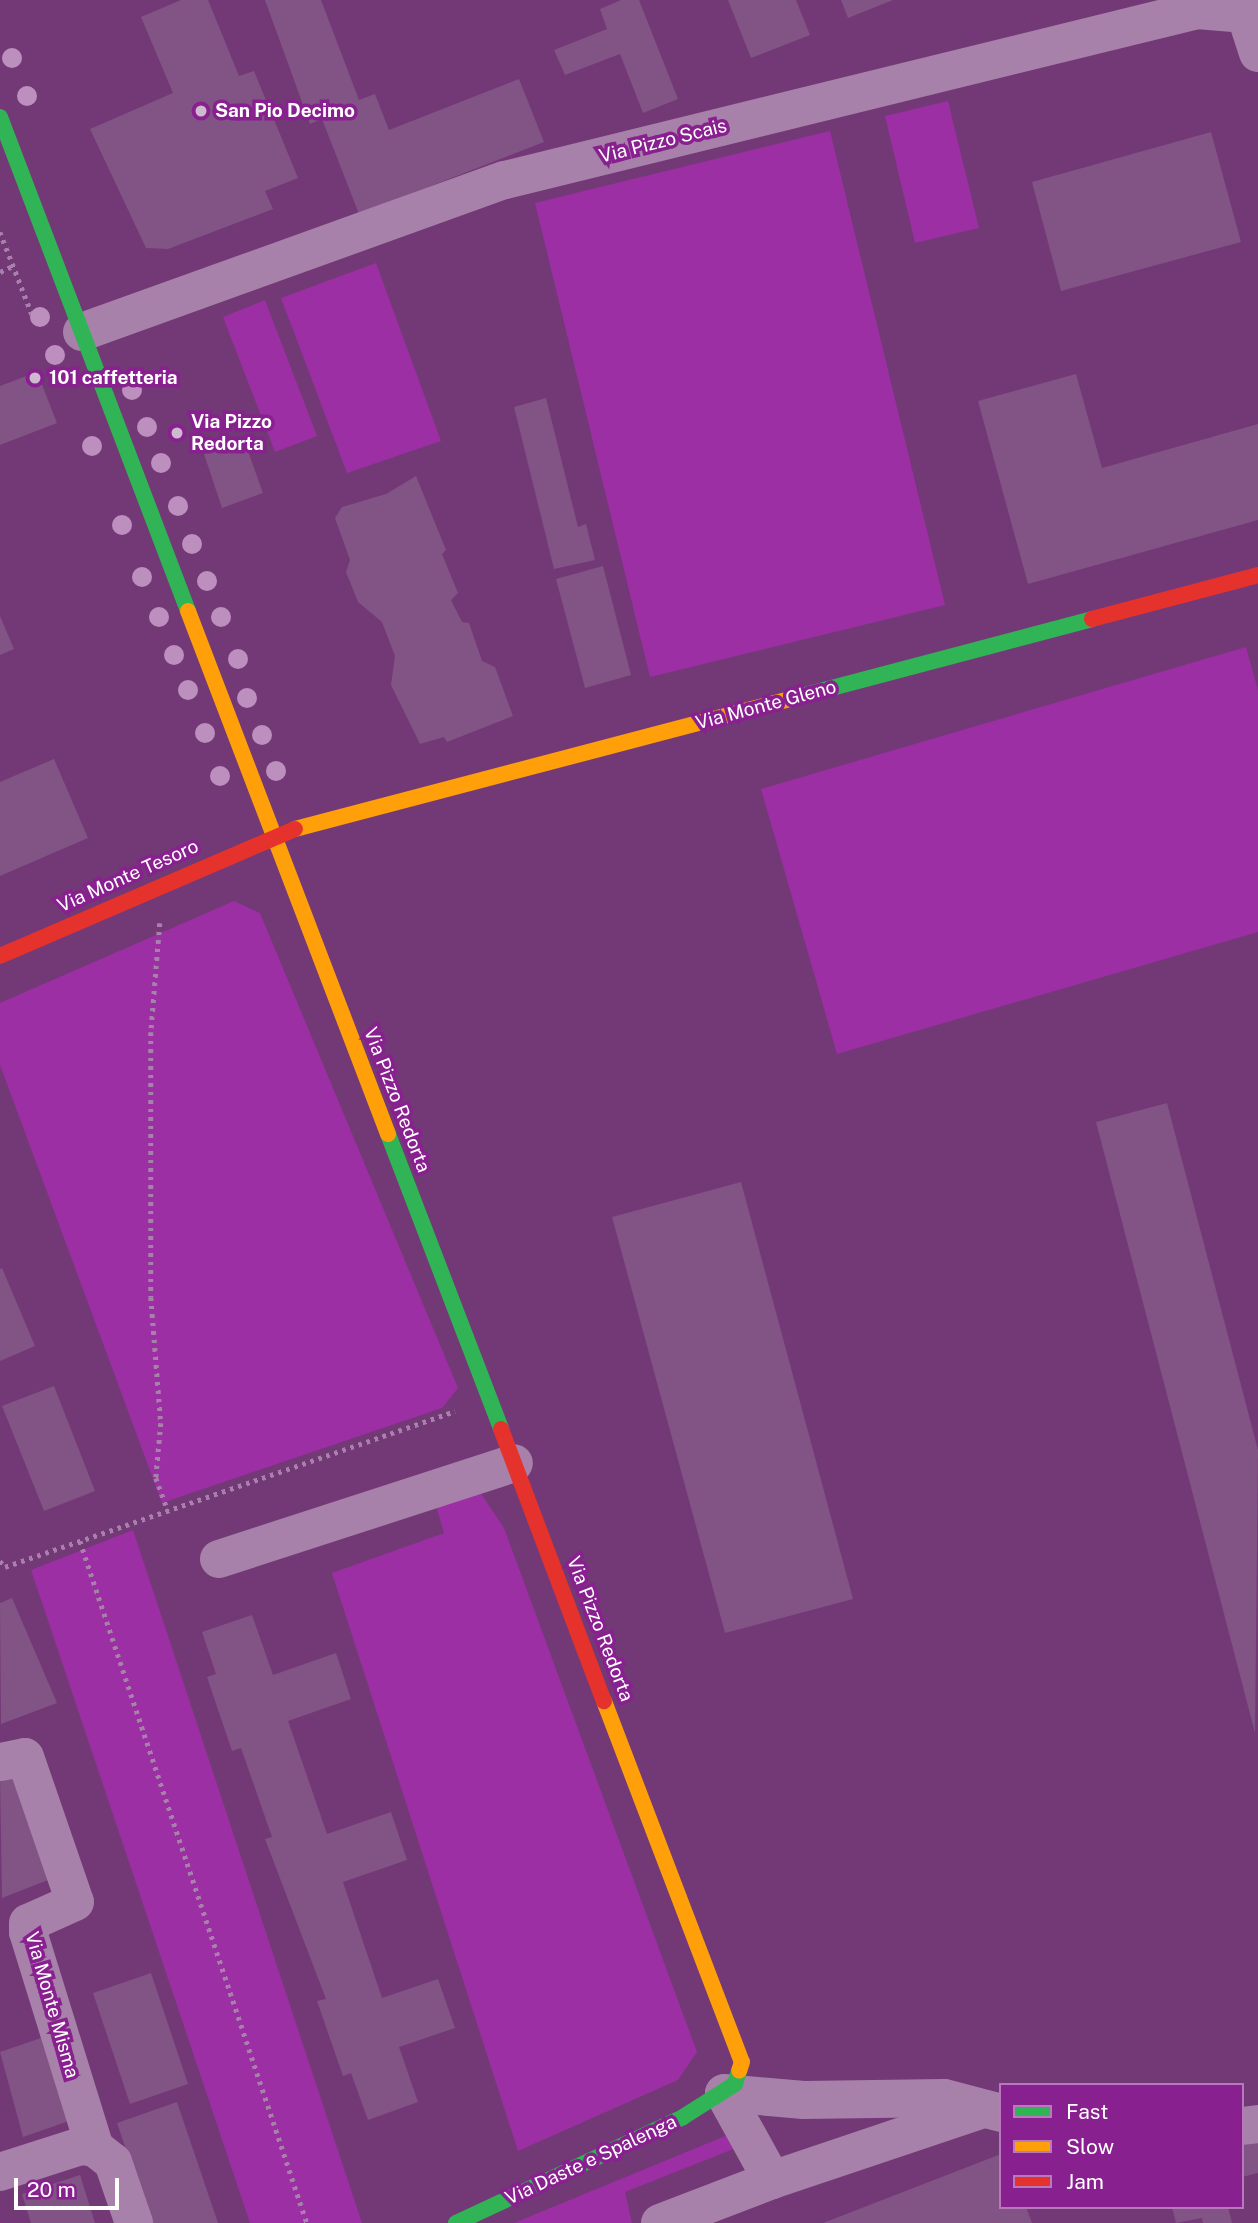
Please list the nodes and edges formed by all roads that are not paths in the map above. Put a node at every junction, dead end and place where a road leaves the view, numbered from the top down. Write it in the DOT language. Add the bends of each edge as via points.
graph roads {
  1 [pos="1252,15"];
  2 [pos="1258,53"];
  3 [pos="0,117"];
  4 [pos="82,332"];
  5 [pos="1258,575"];
  6 [pos="273,835"];
  7 [pos="0,956"];
  8 [pos="514,1463"];
  9 [pos="219,1559"];
  10 [pos="0,1762"];
  11 [pos="724,2093"];
  12 [pos="993,2111"];
  13 [pos="95,2148"];
  14 [pos="0,2172"];
  15 [pos="772,2180"];
  16 [pos="134,2223"];
  17 [pos="456,2223"];
  18 [pos="660,2223"];
  1 -- 2 [label="street"];
  1 -- 4 [label="street, Via Pizzo Scais" via="1197,10 505,180"];
  3 -- 4 [label="street, Via Pizzo Redorta"];
  4 -- 6 [label="street, Via Pizzo Redorta"];
  5 -- 6 [label="street, Via Monte Gleno"];
  6 -- 7 [label="street, Via Monte Tesoro"];
  6 -- 8 [label="street, Via Pizzo Redorta"];
  8 -- 9 [label="street"];
  8 -- 11 [label="street, Via Pizzo Redorta" via="739,2048 740,2073"];
  10 -- 13 [label="street, Via Monte Misma" via="25,1757 75,1902 28,1923 28,1931"];
  11 -- 12 [label="street" via="804,2100 944,2098"];
  11 -- 15 [label="street"];
  11 -- 17 [label="street, Via Daste e Spalenga"];
  12 -- 15 [label="street"];
  13 -- 14 [label="street" via="81,2146"];
  13 -- 16 [label="street" via="113,2162"];
  15 -- 18 [label="street"];
}
